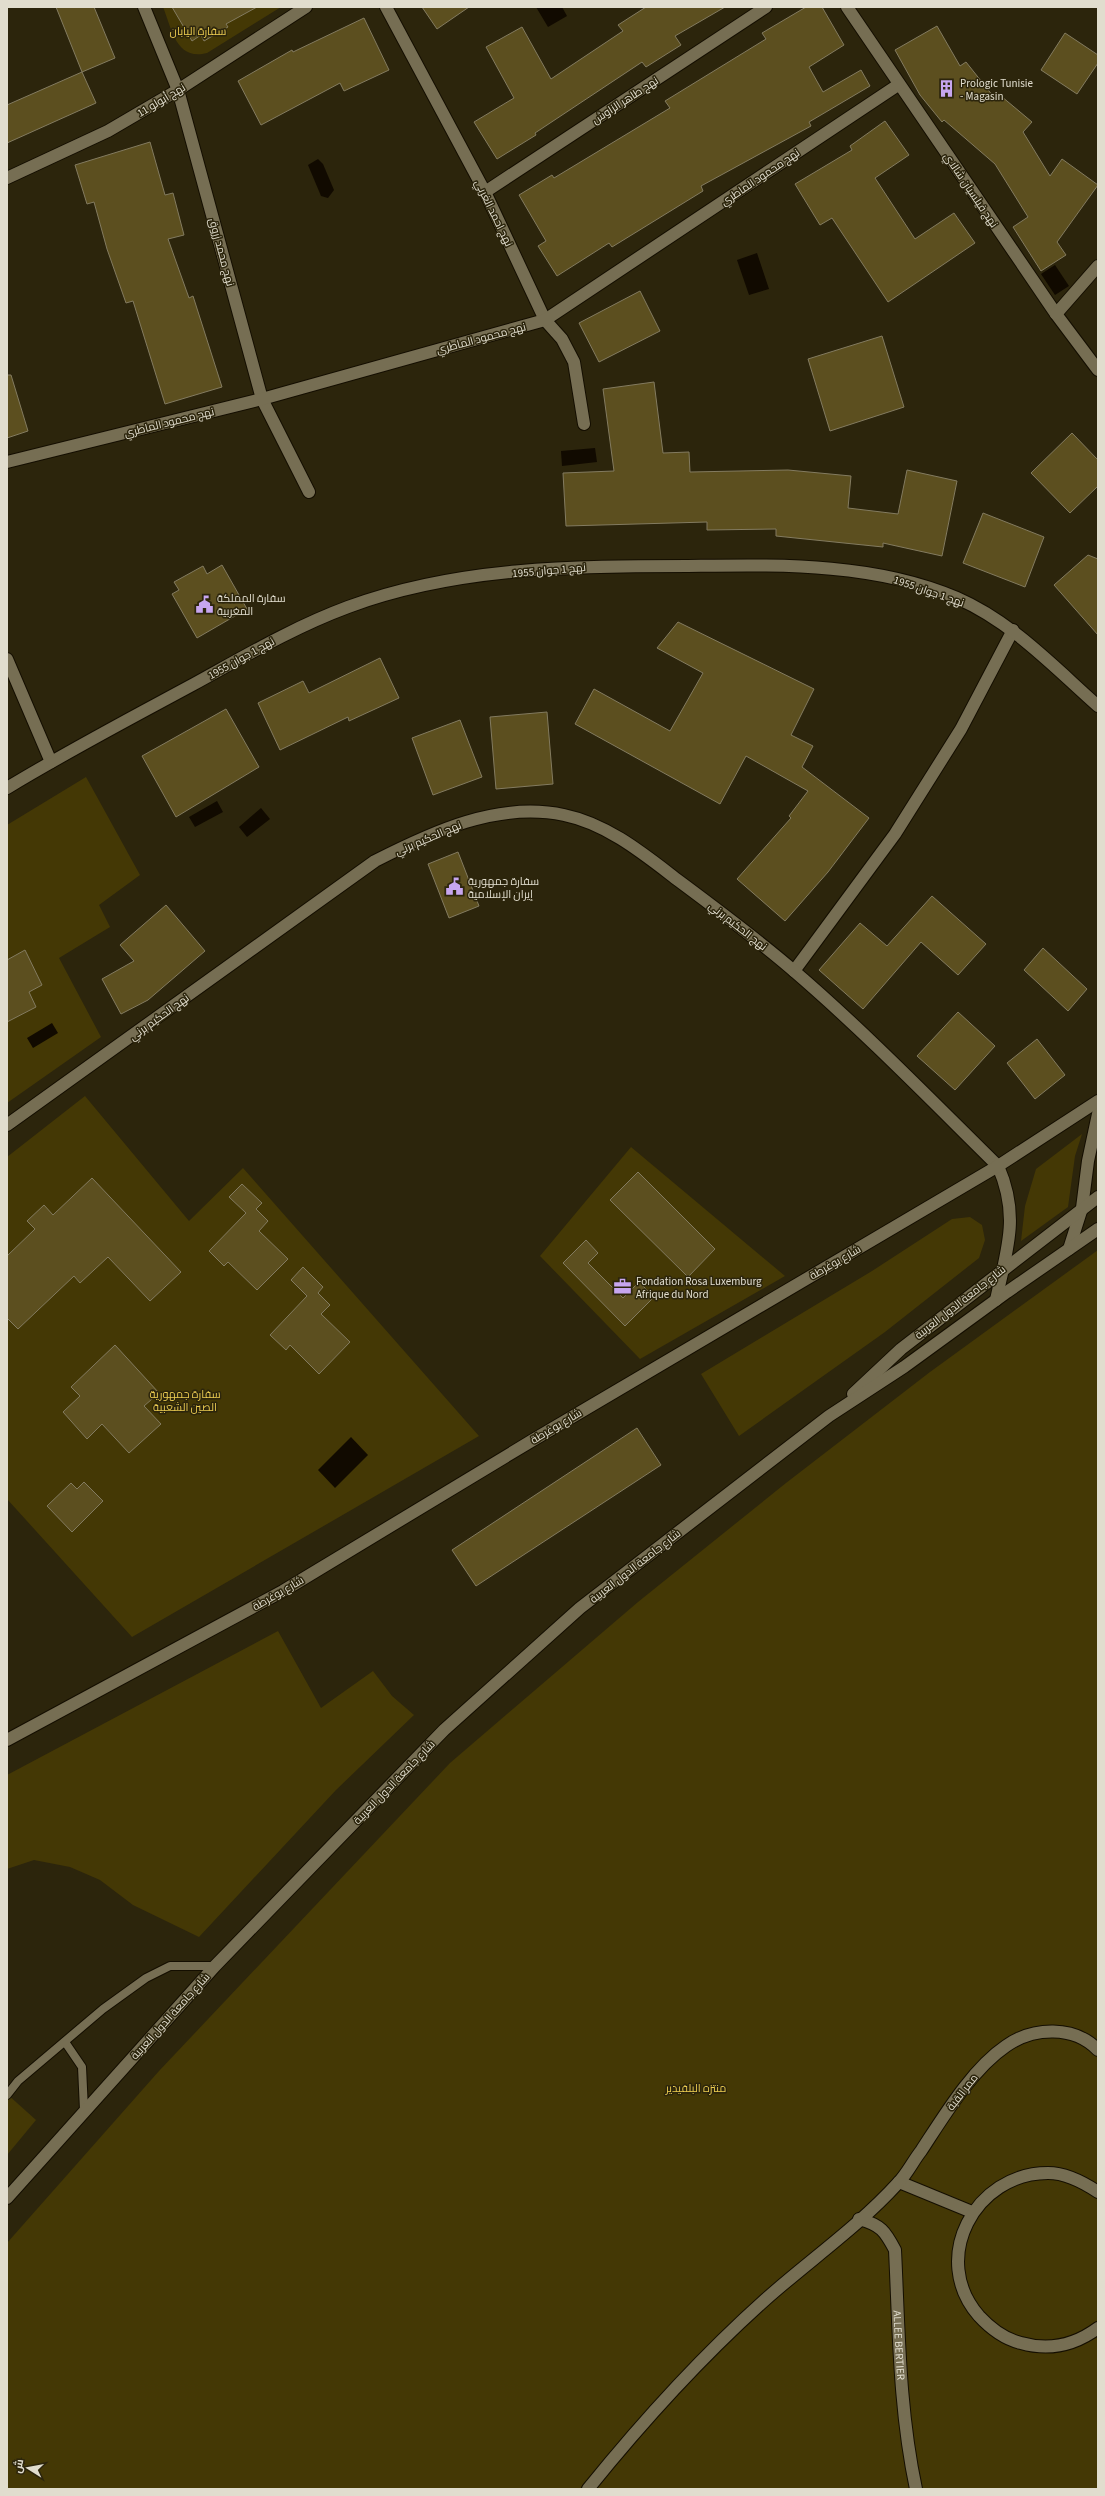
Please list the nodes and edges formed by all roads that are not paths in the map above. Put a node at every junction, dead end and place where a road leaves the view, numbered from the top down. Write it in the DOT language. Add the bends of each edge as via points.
graph roads {
  1 [pos="144,7"];
  2 [pos="306,7"];
  3 [pos="386,7"];
  4 [pos="766,7"];
  5 [pos="847,7"];
  6 [pos="898,85"];
  7 [pos="178,90"];
  8 [pos="7,178"];
  9 [pos="485,192"];
  10 [pos="1098,266"];
  11 [pos="1056,314"];
  12 [pos="545,320"];
  13 [pos="1098,370"];
  14 [pos="262,399"];
  15 [pos="584,424"];
  16 [pos="7,462"];
  17 [pos="309,492"];
  18 [pos="1013,630"];
  19 [pos="7,659"];
  20 [pos="1098,706"];
  21 [pos="51,762"];
  22 [pos="7,788"];
  23 [pos="794,971"];
  24 [pos="1098,1101"];
  25 [pos="1098,1114"];
  26 [pos="7,1125"];
  27 [pos="998,1166"];
  28 [pos="1098,1197"];
  29 [pos="1082,1208"];
  30 [pos="1098,1229"];
  31 [pos="1069,1249"];
  32 [pos="1002,1269"];
  33 [pos="996,1300"];
  34 [pos="829,1416"];
  35 [pos="8,1738"];
  36 [pos="215,1966"];
  37 [pos="65,2042"];
  38 [pos="1098,2050"];
  39 [pos="7,2096"];
  40 [pos="84,2110"];
  41 [pos="899,2182"];
  42 [pos="1098,2192"];
  43 [pos="7,2198"];
  44 [pos="972,2212"];
  45 [pos="860,2219"];
  46 [pos="1098,2328"];
  47 [pos="588,2489"];
  48 [pos="916,2489"];
  1 -- 7 [label="street, نهج محمد زروق"];
  2 -- 7 [label="street, نهج أبولو 11"];
  3 -- 9 [label="street, نهج احمد الغربي"];
  4 -- 9 [label="street, نهج طاهر الزاوش"];
  5 -- 6 [label="street, نهج فيلسيان شالاي"];
  6 -- 11 [label="street, نهج فيلسيان شالاي"];
  6 -- 12 [label="street, نهج محمود الماطري"];
  7 -- 8 [label="street, نهج أبولو 11" via="108,131"];
  7 -- 14 [label="street, نهج محمد زروق"];
  9 -- 12 [label="street, نهج احمد الغربي"];
  10 -- 11 [label="street"];
  11 -- 13 [label="street, نهج فيلسيان شالاي"];
  12 -- 14 [label="street, نهج محمود الماطري"];
  12 -- 15 [label="street, نهج احمد الغربي" via="562,339 574,362"];
  14 -- 16 [label="street, نهج محمود الماطري"];
  14 -- 17 [label="street, نهج محمد زروق"];
  18 -- 20 [label="street, نهج 1 جوان 1955"];
  18 -- 21 [label="street, نهج 1 جوان 1955" via="958,599 899,578 796,565 577,566 430,582 303,624"];
  18 -- 23 [label="street" via="960,729 895,834"];
  19 -- 21 [label="street"];
  21 -- 22 [label="street, نهج 1 جوان 1955"];
  23 -- 26 [label="street, نهج الحكيم برني" via="720,911 606,830 565,815 525,812 490,816 455,825 412,842 375,861"];
  23 -- 27 [label="street, نهج الحكيم برني" via="893,1062"];
  24 -- 27 [label="street, شارع يوغرطة"];
  25 -- 29 [label="street"];
  27 -- 32 [label="street" via="1007,1187 1011,1209"];
  27 -- 35 [label="street, شارع يوغرطة" via="533,1440 283,1592"];
  28 -- 29 [label="street, شارع جامعة الدول العربية"];
  29 -- 31 [label="street"];
  29 -- 32 [label="street, شارع جامعة الدول العربية"];
  30 -- 31 [label="street, شارع جامعة الدول العربية"];
  31 -- 33 [label="street, شارع جامعة الدول العربية"];
  32 -- 33 [label="street"];
  32 -- 34 [label="street, شارع جامعة الدول العربية" via="901,1349"];
  33 -- 34 [label="street, شارع جامعة الدول العربية" via="904,1367"];
  34 -- 36 [label="street, شارع جامعة الدول العربية" via="580,1608 444,1730"];
  36 -- 37 [label="lane" via="170,1966 152,1975 103,2009"];
  36 -- 40 [label="street, شارع جامعة الدول العربية"];
  37 -- 39 [label="lane" via="18,2081"];
  37 -- 40 [label="lane" via="82,2067"];
  38 -- 41 [label="street, ممر القبة" via="1091,2042 1068,2032 1030,2035 1007,2044 983,2066 946,2113"];
  40 -- 43 [label="street, شارع جامعة الدول العربية"];
  41 -- 44 [label="street"];
  41 -- 45 [label="street, ممر القبة"];
  42 -- 44 [label="street" via="1078,2179 1048,2173 1019,2176 993,2190"];
  44 -- 46 [label="street" via="961,2235 958,2260 962,2285 972,2308 989,2327 1010,2340 1035,2347 1060,2346 1084,2338"];
  45 -- 47 [label="street, ممر القبة" via="765,2300 692,2369 637,2428"];
  45 -- 48 [label="street, ALLEE BERTIER" via="875,2224 887,2234 895,2250 900,2381 907,2446"];
}
